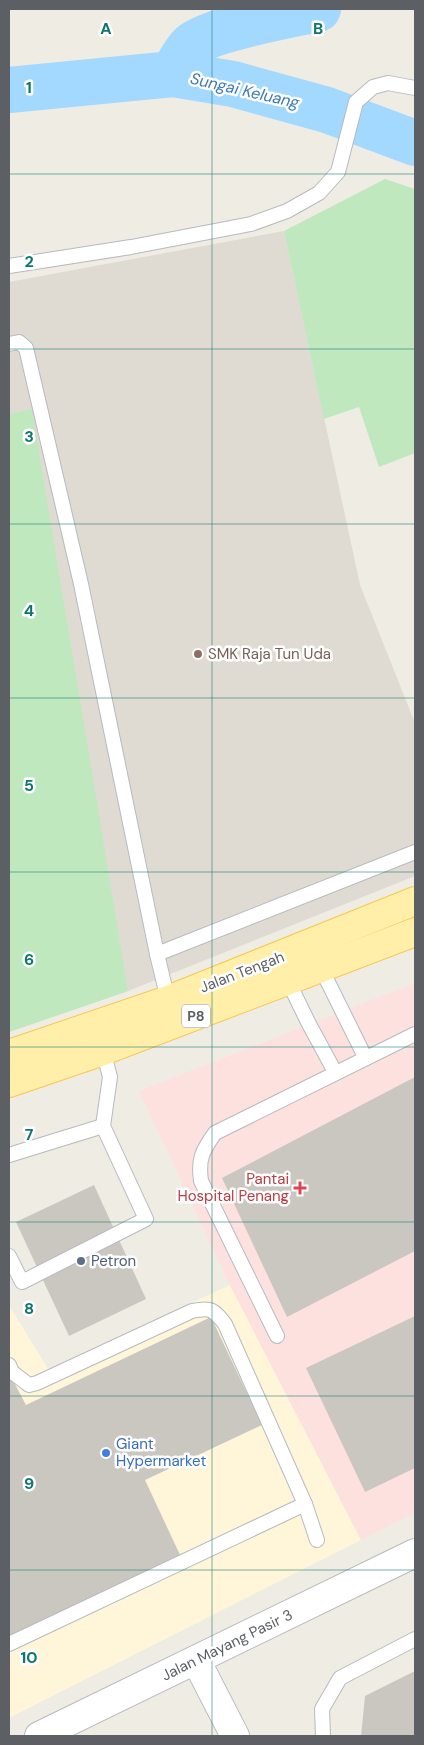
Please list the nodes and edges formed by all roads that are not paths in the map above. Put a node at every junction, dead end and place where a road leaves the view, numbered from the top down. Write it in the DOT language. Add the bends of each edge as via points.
graph roads {
  1 [pos="415,88"];
  2 [pos="9,266"];
  3 [pos="9,344"];
  4 [pos="415,852"];
  5 [pos="415,902"];
  6 [pos="415,932"];
  7 [pos="157,954"];
  8 [pos="315,956"];
  9 [pos="283,969"];
  10 [pos="168,1000"];
  11 [pos="415,1034"];
  12 [pos="99,1039"];
  13 [pos="9,1054"];
  14 [pos="365,1057"];
  15 [pos="335,1072"];
  16 [pos="9,1083"];
  17 [pos="103,1126"];
  18 [pos="9,1155"];
  19 [pos="9,1256"];
  20 [pos="277,1336"];
  21 [pos="9,1365"];
  22 [pos="305,1504"];
  23 [pos="317,1540"];
  24 [pos="415,1553"];
  25 [pos="415,1639"];
  26 [pos="9,1644"];
  27 [pos="196,1660"];
  28 [pos="39,1736"];
  29 [pos="235,1736"];
  30 [pos="323,1736"];
  1 -- 2 [label="lane" via="388,83 373,87 356,102 338,172 320,193 287,211 251,224"];
  3 -- 7 [label="lane" via="19,342 26,348 81,584"];
  4 -- 7 [label="lane"];
  5 -- 8 [label="main road, Jalan Tengah / P8"];
  6 -- 8 [label="main road, Jalan Tengah / P8"];
  7 -- 10 [label="lane"];
  8 -- 9 [label="main road, Jalan Tengah / P8"];
  8 -- 14 [label="lane"];
  9 -- 10 [label="main road, Jalan Tengah / P8"];
  9 -- 12 [label="main road, Jalan Tengah / P8"];
  9 -- 15 [label="lane"];
  10 -- 12 [label="main road, Jalan Tengah / P8"];
  11 -- 14 [label="lane"];
  12 -- 13 [label="main road, Jalan Tengah / P8"];
  12 -- 16 [label="main road, Jalan Tengah / P8"];
  12 -- 17 [label="lane" via="110,1077"];
  14 -- 15 [label="lane"];
  15 -- 20 [label="lane" via="215,1133 204,1148 199,1164 201,1181"];
  17 -- 18 [label="lane"];
  17 -- 19 [label="lane" via="146,1219 22,1282"];
  21 -- 22 [label="lane" via="22,1381 29,1385 37,1383 192,1311 212,1310 225,1324"];
  22 -- 23 [label="lane"];
  22 -- 26 [label="lane"];
  24 -- 27 [label="street, Jalan Mayang Pasir 3"];
  25 -- 30 [label="lane" via="340,1678 322,1709"];
  27 -- 28 [label="street, Jalan Mayang Pasir 3"];
  27 -- 29 [label="street"];
}
